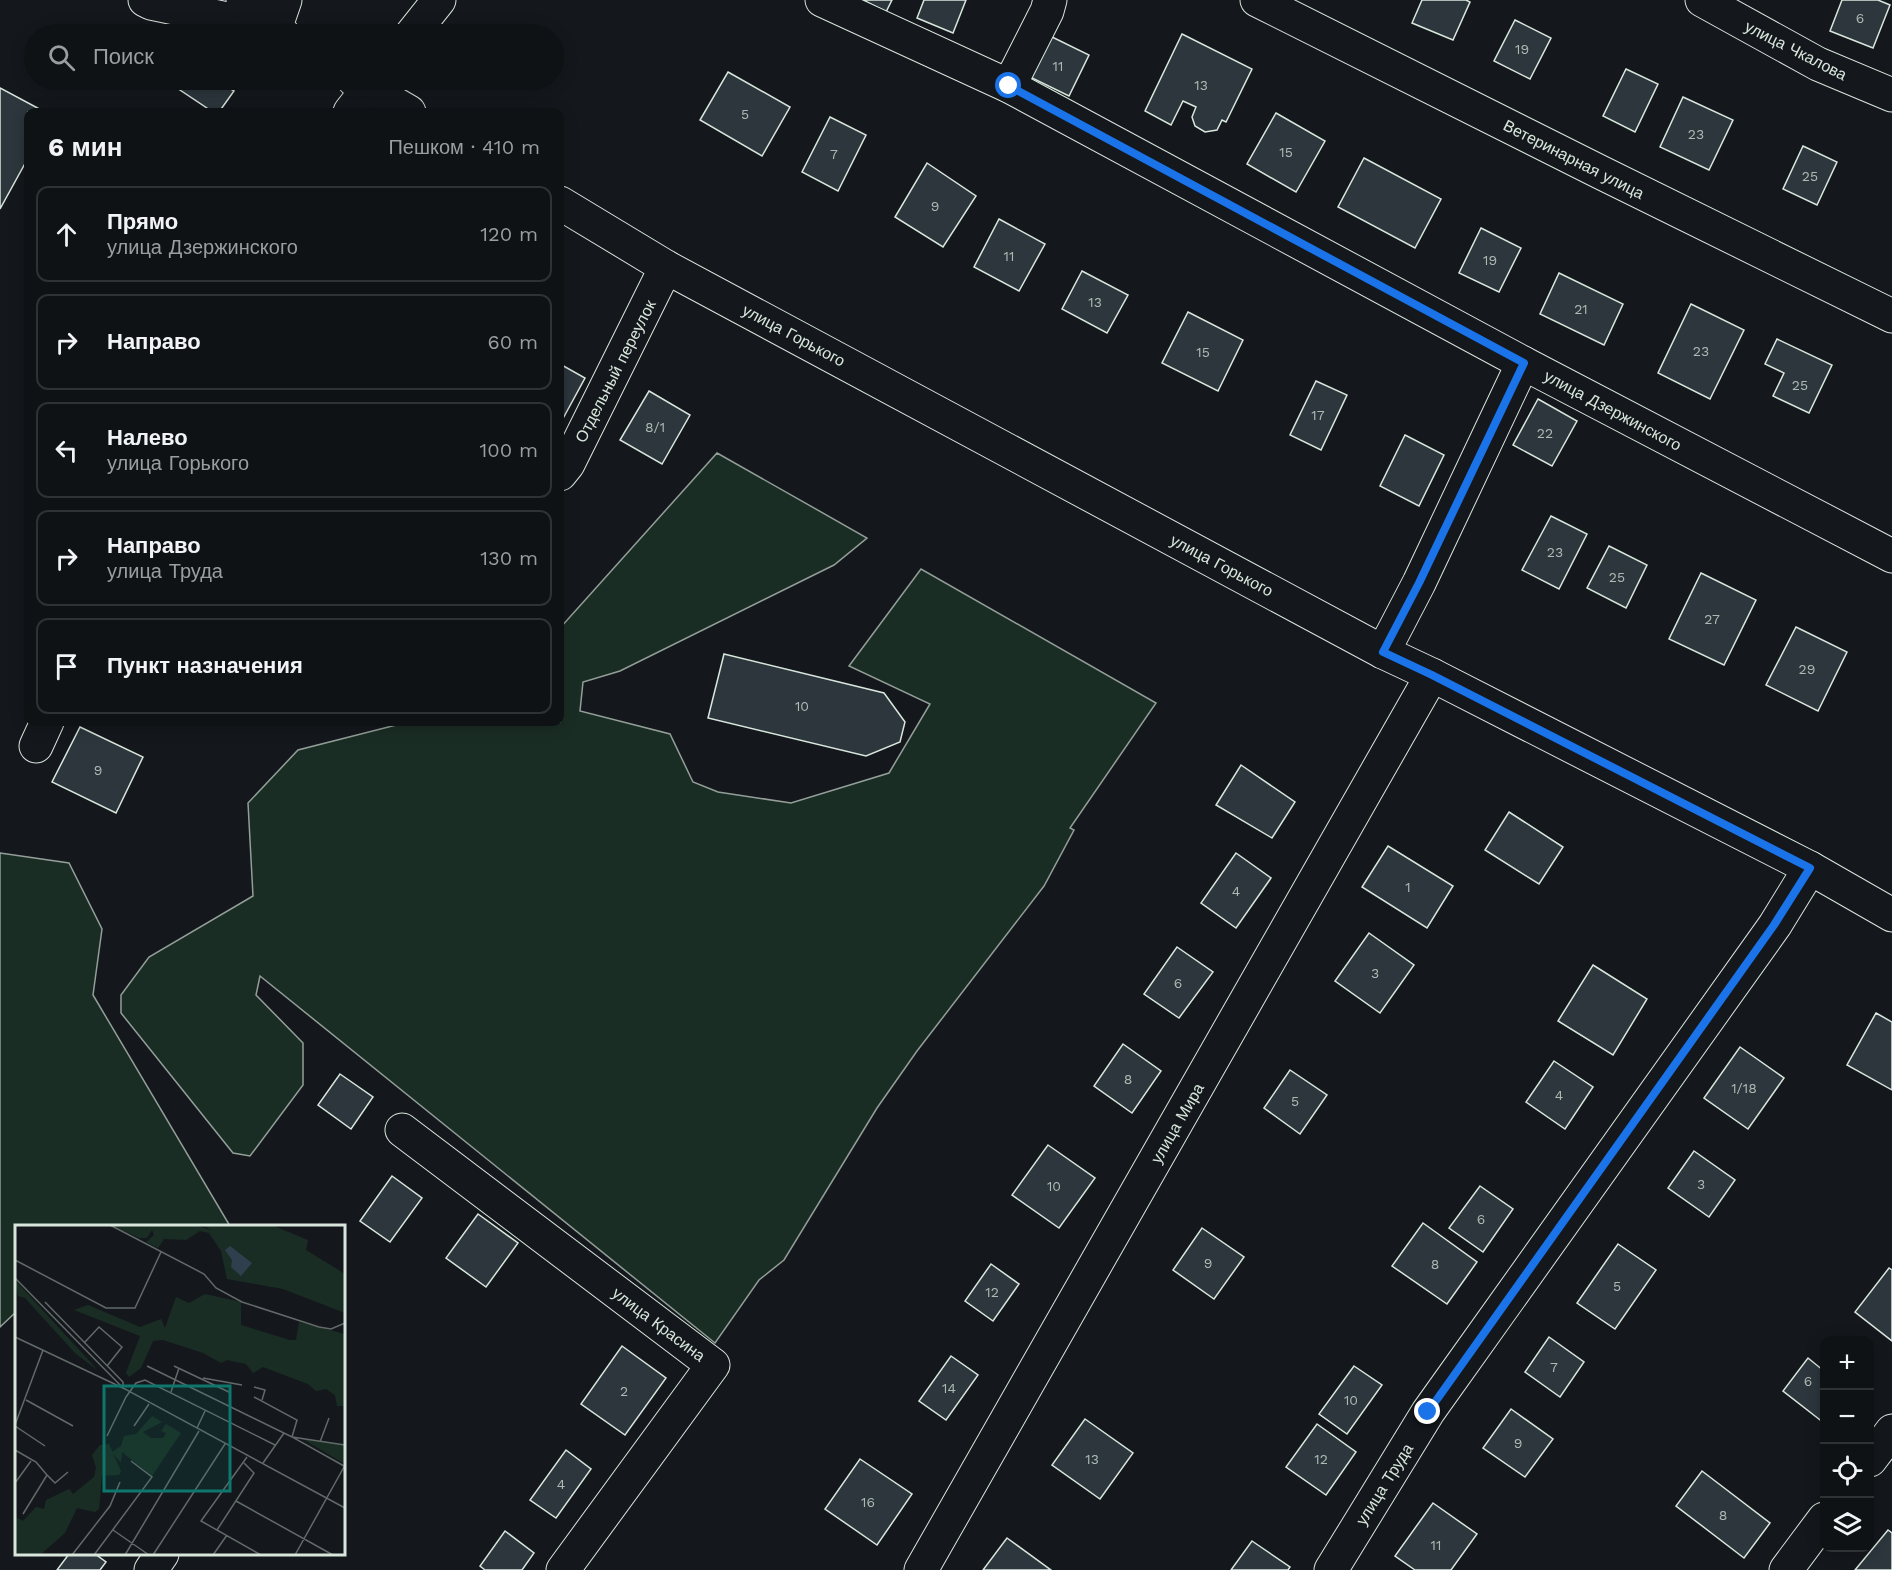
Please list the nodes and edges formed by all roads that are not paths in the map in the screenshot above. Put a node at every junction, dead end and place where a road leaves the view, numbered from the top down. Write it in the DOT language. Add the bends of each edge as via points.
graph roads {
  1 [pos="145,0"];
  2 [pos="243,0"];
  3 [pos="439,0"];
  4 [pos="822,0"];
  5 [pos="1050,0"];
  6 [pos="1257,0"];
  7 [pos="1702,0"];
  8 [pos="281,21"];
  9 [pos="420,24"];
  10 [pos="1009,86"];
  11 [pos="362,90"];
  12 [pos="1892,96"];
  13 [pos="400,108"];
  14 [pos="564,205"];
  15 [pos="666,267"];
  16 [pos="1892,315"];
  17 [pos="1524,363"];
  18 [pos="564,469"];
  19 [pos="1892,556"];
  20 [pos="1383,652"];
  21 [pos="1432,675"];
  22 [pos="1810,868"];
  23 [pos="1892,915"];
  24 [pos="402,1130"];
  25 [pos="1892,1431"];
  26 [pos="1874,1454"];
  27 [pos="1820,1524"];
  28 [pos="161,1555"];
  29 [pos="151,1570"];
  30 [pos="563,1570"];
  31 [pos="921,1570"];
  32 [pos="1331,1570"];
  33 [pos="1786,1570"];
  1 -- 8 [label="street"];
  2 -- 8 [label="street"];
  3 -- 9 [label="street"];
  4 -- 10 [label="street, улица Дзержинского"];
  5 -- 10 [label="street"];
  6 -- 16 [label="street, Ветеринарная улица"];
  7 -- 12 [label="street, улица Чкалова" via="1818,64"];
  10 -- 17 [label="street, улица Дзержинского"];
  11 -- 13 [label="street"];
  14 -- 15 [label="street, улица Горького"];
  15 -- 18 [label="street, Отдельный переулок"];
  15 -- 20 [label="street, улица Горького"];
  17 -- 19 [label="street, улица Дзержинского"];
  17 -- 20 [label="street"];
  20 -- 21 [label="street, улица Горького"];
  21 -- 22 [label="street, улица Горького"];
  21 -- 31 [label="street, улица Мира"];
  22 -- 23 [label="street, улица Горького"];
  22 -- 32 [label="street, улица Труда" via="1774,925 1428,1412"];
  24 -- 30 [label="street, улица Красина" via="713,1365"];
  25 -- 26 [label="street"];
  27 -- 33 [label="street"];
  28 -- 29 [label="street"];
}
